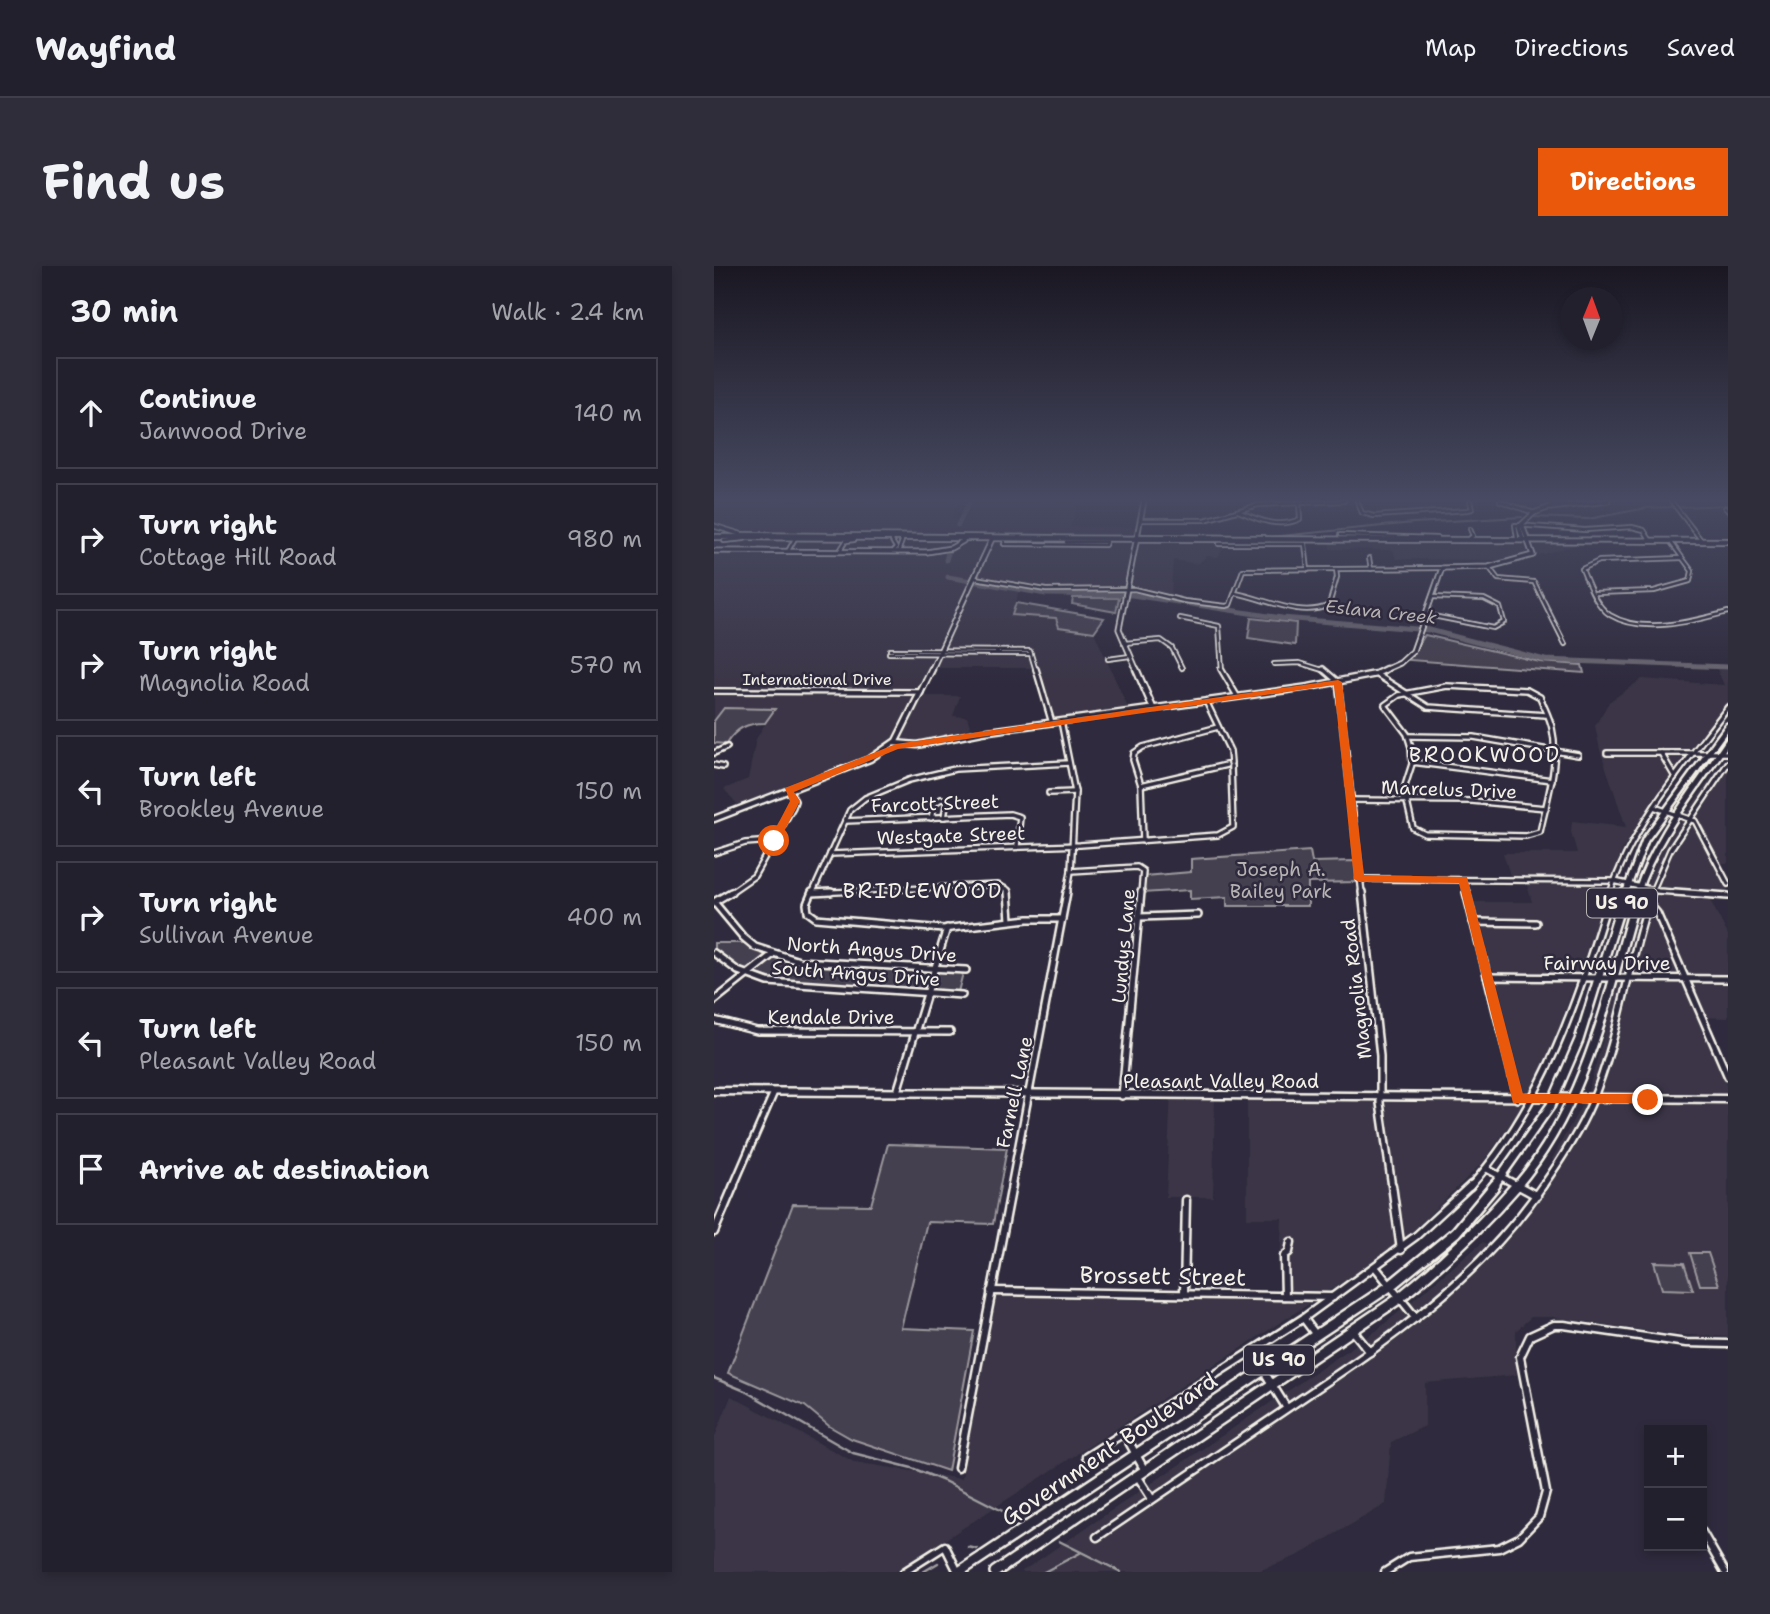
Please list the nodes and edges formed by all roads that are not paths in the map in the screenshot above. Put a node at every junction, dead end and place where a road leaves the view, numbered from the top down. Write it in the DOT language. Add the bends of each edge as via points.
graph roads {
  1 [pos="982,562"];
  2 [pos="1133,562"];
  3 [pos="1307,562"];
  4 [pos="1370,562"];
  5 [pos="1512,562"];
  6 [pos="1594,562"];
  7 [pos="1685,562"];
  8 [pos="1489,567"];
  9 [pos="1308,569"];
  10 [pos="1336,569"];
  11 [pos="1371,569"];
  12 [pos="1442,570"];
  13 [pos="974,581"];
  14 [pos="1127,593"];
  15 [pos="1235,593"];
  16 [pos="1595,593"];
  17 [pos="1432,597"];
  18 [pos="1728,612"];
  19 [pos="1427,615"];
  20 [pos="1180,618"];
  21 [pos="1422,630"];
  22 [pos="1124,643"];
  23 [pos="1565,643"];
  24 [pos="889,652"];
  25 [pos="939,652"];
  26 [pos="1130,656"];
  27 [pos="1108,659"];
  28 [pos="1274,664"];
  29 [pos="1182,668"];
  30 [pos="1376,674"];
  31 [pos="1338,682"];
  32 [pos="714,691"];
  33 [pos="921,692"];
  34 [pos="1404,694"];
  35 [pos="1237,696"];
  36 [pos="1206,701"];
  37 [pos="1728,707"];
  38 [pos="1153,708"];
  39 [pos="1546,715"];
  40 [pos="1061,721"];
  41 [pos="1052,723"];
  42 [pos="1728,726"];
  43 [pos="1219,727"];
  44 [pos="900,736"];
  45 [pos="1408,736"];
  46 [pos="1728,741"];
  47 [pos="894,743"];
  48 [pos="913,746"];
  49 [pos="727,747"];
  50 [pos="884,751"];
  51 [pos="1554,752"];
  52 [pos="714,753"];
  53 [pos="1607,753"];
  54 [pos="1661,753"];
  55 [pos="1693,753"];
  56 [pos="1708,753"];
  57 [pos="1719,753"];
  58 [pos="1728,753"];
  59 [pos="1578,755"];
  60 [pos="1412,762"];
  61 [pos="1728,762"];
  62 [pos="1069,763"];
  63 [pos="1230,764"];
  64 [pos="714,765"];
  65 [pos="723,767"];
  66 [pos="1675,776"];
  67 [pos="1552,780"];
  68 [pos="1141,785"];
  69 [pos="789,790"];
  70 [pos="1075,792"];
  71 [pos="1049,793"];
  72 [pos="1350,800"];
  73 [pos="1406,800"];
  74 [pos="1653,807"];
  75 [pos="1546,808"];
  76 [pos="1665,811"];
  77 [pos="1677,814"];
  78 [pos="944,817"];
  79 [pos="931,818"];
  80 [pos="1689,818"];
  81 [pos="714,819"];
  82 [pos="845,821"];
  83 [pos="774,841"];
  84 [pos="1143,841"];
  85 [pos="1073,844"];
  86 [pos="1017,846"];
  87 [pos="714,853"];
  88 [pos="830,854"];
  89 [pos="1071,871"];
  90 [pos="1359,879"];
  91 [pos="1463,880"];
  92 [pos="1614,881"];
  93 [pos="1629,884"];
  94 [pos="1728,884"];
  95 [pos="1639,887"];
  96 [pos="1653,890"];
  97 [pos="812,892"];
  98 [pos="1728,895"];
  99 [pos="714,902"];
  100 [pos="1650,905"];
  101 [pos="1198,915"];
  102 [pos="1140,917"];
  103 [pos="1062,919"];
  104 [pos="1010,920"];
  105 [pos="1472,922"];
  106 [pos="1536,923"];
  107 [pos="947,928"];
  108 [pos="714,953"];
  109 [pos="772,955"];
  110 [pos="936,969"];
  111 [pos="966,971"];
  112 [pos="748,975"];
  113 [pos="1583,976"];
  114 [pos="1599,976"];
  115 [pos="1613,976"];
  116 [pos="1629,976"];
  117 [pos="1487,977"];
  118 [pos="1685,977"];
  119 [pos="1728,979"];
  120 [pos="929,993"];
  121 [pos="962,995"];
  122 [pos="714,1001"];
  123 [pos="714,1020"];
  124 [pos="916,1032"];
  125 [pos="950,1032"];
  126 [pos="1728,1077"];
  127 [pos="714,1091"];
  128 [pos="774,1092"];
  129 [pos="897,1092"];
  130 [pos="1030,1095"];
  131 [pos="1122,1096"];
  132 [pos="1381,1098"];
  133 [pos="1518,1099"];
  134 [pos="1533,1099"];
  135 [pos="1728,1099"];
  136 [pos="1554,1100"];
  137 [pos="1573,1100"];
  138 [pos="1593,1100"];
  139 [pos="1488,1169"];
  140 [pos="1502,1177"];
  141 [pos="1518,1186"];
  142 [pos="1537,1196"];
  143 [pos="1186,1200"];
  144 [pos="714,1232"];
  145 [pos="1291,1242"];
  146 [pos="1401,1250"];
  147 [pos="1376,1268"];
  148 [pos="1390,1286"];
  149 [pos="991,1291"];
  150 [pos="1184,1294"];
  151 [pos="1285,1296"];
  152 [pos="1334,1297"];
  153 [pos="1400,1298"];
  154 [pos="1416,1318"];
  155 [pos="1304,1319"];
  156 [pos="1353,1331"];
  157 [pos="1316,1335"];
  158 [pos="1728,1343"];
  159 [pos="1252,1352"];
  160 [pos="1370,1352"];
  161 [pos="1263,1370"];
  162 [pos="1273,1386"];
  163 [pos="1286,1407"];
  164 [pos="1125,1433"];
  165 [pos="1137,1454"];
  166 [pos="1087,1457"];
  167 [pos="958,1468"];
  168 [pos="1142,1475"];
  169 [pos="1152,1499"];
  170 [pos="1097,1537"];
  171 [pos="1707,1541"];
  172 [pos="904,1572"];
  173 [pos="958,1572"];
  174 [pos="995,1572"];
  175 [pos="1385,1572"];
  176 [pos="1725,1572"];
  1 -- 13 [label="street"];
  2 -- 14 [label="street"];
  3 -- 9 [label="street"];
  4 -- 11 [label="street"];
  5 -- 8 [label="street"];
  6 -- 16 [label="street" via="1582,568"];
  7 -- 16 [label="street" via="1692,571 1686,583 1646,592"];
  8 -- 12 [label="street"];
  8 -- 23 [label="street" via="1498,579 1534,582"];
  9 -- 10 [label="street"];
  9 -- 15 [label="street" via="1243,570"];
  10 -- 11 [label="street"];
  10 -- 15 [label="street" via="1329,605 1321,609 1266,603"];
  11 -- 12 [label="street"];
  12 -- 17 [label="street"];
  13 -- 14 [label="street"];
  13 -- 25 [label="street"];
  14 -- 15 [label="street" via="1230,605"];
  14 -- 22 [label="street" via="1119,629"];
  16 -- 18 [label="street" via="1608,614 1629,621 1682,621"];
  17 -- 19 [label="street"];
  17 -- 19 [label="street" via="1491,601 1500,607 1503,625 1493,628"];
  19 -- 21 [label="street"];
  20 -- 35 [label="street" via="1219,626 1221,670"];
  21 -- 30 [label="street" via="1405,660"];
  22 -- 26 [label="street"];
  22 -- 29 [label="street" via="1168,642"];
  24 -- 25 [label="street"];
  25 -- 33 [label="street"];
  25 -- 41 [label="street" via="1030,653"];
  26 -- 27 [label="street"];
  26 -- 38 [label="street"];
  28 -- 31 [label="street" via="1320,667"];
  30 -- 31 [label="street"];
  30 -- 34 [label="street"];
  31 -- 35 [label="street"];
  31 -- 72 [label="street, Magnolia Road"];
  32 -- 33 [label="street, International Drive"];
  33 -- 44 [label="street"];
  34 -- 39 [label="street" via="1428,707"];
  34 -- 39 [label="street" via="1447,685 1535,693"];
  34 -- 45 [label="street" via="1389,700 1385,708"];
  35 -- 36 [label="street"];
  36 -- 38 [label="street"];
  36 -- 43 [label="street"];
  37 -- 55 [label="street"];
  38 -- 40 [label="street"];
  39 -- 51 [label="street"];
  40 -- 41 [label="street"];
  40 -- 62 [label="street, Farnell Lane"];
  41 -- 48 [label="street"];
  42 -- 56 [label="main road, Government Boulevard / US 90"];
  43 -- 63 [label="street" via="1230,751"];
  43 -- 68 [label="street" via="1143,747 1133,755"];
  44 -- 47 [label="street"];
  44 -- 48 [label="street"];
  45 -- 51 [label="street" via="1494,739"];
  45 -- 60 [label="street"];
  46 -- 57 [label="main road, Government Boulevard / US 90"];
  47 -- 48 [label="street"];
  47 -- 50 [label="street"];
  48 -- 50 [label="street"];
  49 -- 52 [label="street"];
  50 -- 69 [label="street"];
  51 -- 59 [label="street"];
  51 -- 67 [label="street"];
  53 -- 54 [label="street"];
  54 -- 55 [label="street"];
  54 -- 66 [label="street"];
  55 -- 56 [label="street"];
  55 -- 66 [label="street"];
  56 -- 57 [label="street"];
  56 -- 76 [label="main road, Government Boulevard / US 90"];
  57 -- 58 [label="street"];
  57 -- 77 [label="main road, Government Boulevard / US 90"];
  60 -- 67 [label="street"];
  60 -- 73 [label="street" via="1404,789"];
  61 -- 80 [label="street"];
  62 -- 70 [label="street, Farnell Lane"];
  62 -- 82 [label="street" via="955,769 860,800"];
  63 -- 68 [label="street"];
  63 -- 84 [label="street, Westgate Street" via="1233,827 1224,834"];
  64 -- 65 [label="street"];
  66 -- 74 [label="street"];
  67 -- 75 [label="street"];
  68 -- 84 [label="street"];
  69 -- 81 [label="street"];
  69 -- 83 [label="street" via="795,801"];
  70 -- 71 [label="street"];
  70 -- 85 [label="street, Farnell Lane"];
  72 -- 73 [label="street, Marcelus Drive"];
  72 -- 90 [label="street, Magnolia Road"];
  73 -- 75 [label="street, Marcelus Drive"];
  73 -- 75 [label="street" via="1410,825 1424,834 1535,835 1542,830"];
  74 -- 76 [label="street"];
  74 -- 92 [label="street"];
  76 -- 77 [label="street"];
  76 -- 93 [label="main road, Government Boulevard / US 90" via="1645,840"];
  77 -- 80 [label="street"];
  77 -- 95 [label="main road, Government Boulevard / US 90"];
  78 -- 79 [label="street, Farcott Street"];
  78 -- 79 [label="street" via="947,800 941,799"];
  78 -- 86 [label="street, Farcott Street" via="1020,817"];
  79 -- 82 [label="street, Farcott Street"];
  80 -- 94 [label="street" via="1697,824"];
  80 -- 96 [label="street"];
  82 -- 88 [label="street"];
  83 -- 87 [label="street" via="745,843"];
  83 -- 99 [label="street" via="748,882"];
  84 -- 85 [label="street, Westgate Street"];
  85 -- 86 [label="street, Westgate Street"];
  85 -- 89 [label="street, Farnell Lane"];
  86 -- 88 [label="street, Westgate Street"];
  88 -- 97 [label="street"];
  89 -- 102 [label="street, Lundys Lane" via="1143,870"];
  89 -- 103 [label="street, Farnell Lane"];
  90 -- 91 [label="street"];
  90 -- 132 [label="street, Magnolia Road"];
  91 -- 92 [label="street"];
  91 -- 105 [label="street"];
  92 -- 93 [label="street"];
  92 -- 113 [label="street"];
  93 -- 95 [label="street"];
  93 -- 114 [label="main road, Government Boulevard / US 90"];
  95 -- 96 [label="street"];
  95 -- 115 [label="main road, Government Boulevard / US 90"];
  96 -- 98 [label="street"];
  96 -- 100 [label="street"];
  97 -- 104 [label="street" via="998,885 1008,890"];
  97 -- 107 [label="street" via="808,912 816,918"];
  99 -- 109 [label="street, North Angus Drive" via="743,937"];
  100 -- 116 [label="street"];
  100 -- 118 [label="street"];
  101 -- 102 [label="street"];
  102 -- 131 [label="street, Lundys Lane"];
  103 -- 104 [label="street"];
  103 -- 130 [label="street, Farnell Lane"];
  104 -- 107 [label="street"];
  105 -- 106 [label="street"];
  105 -- 117 [label="street"];
  107 -- 110 [label="street"];
  108 -- 112 [label="street, South Angus Drive"];
  109 -- 110 [label="street, North Angus Drive"];
  109 -- 112 [label="street"];
  110 -- 111 [label="street, North Angus Drive"];
  110 -- 120 [label="street"];
  112 -- 120 [label="street, South Angus Drive" via="789,985"];
  112 -- 122 [label="street"];
  113 -- 114 [label="street, Fairway Drive"];
  113 -- 117 [label="street, Fairway Drive"];
  113 -- 134 [label="street" via="1561,1041"];
  114 -- 115 [label="street, Fairway Drive"];
  114 -- 136 [label="main road, Government Boulevard / US 90"];
  115 -- 116 [label="street, Fairway Drive"];
  115 -- 137 [label="main road, Government Boulevard / US 90"];
  116 -- 118 [label="street, Fairway Drive"];
  116 -- 138 [label="street"];
  117 -- 133 [label="street"];
  118 -- 119 [label="street, Fairway Drive"];
  118 -- 126 [label="street"];
  120 -- 121 [label="street, South Angus Drive"];
  120 -- 124 [label="street"];
  123 -- 124 [label="street, Kendale Drive" via="757,1031"];
  124 -- 125 [label="street, Kendale Drive"];
  124 -- 129 [label="street"];
  127 -- 128 [label="street, Pleasant Valley Road"];
  128 -- 129 [label="street, Pleasant Valley Road"];
  128 -- 144 [label="street"];
  129 -- 130 [label="street, Pleasant Valley Road"];
  130 -- 131 [label="street, Pleasant Valley Road"];
  130 -- 149 [label="street, Farnell Lane"];
  131 -- 132 [label="street, Pleasant Valley Road"];
  132 -- 133 [label="street, Pleasant Valley Road"];
  132 -- 146 [label="street, Magnolia Road"];
  133 -- 134 [label="street, Pleasant Valley Road"];
  134 -- 136 [label="street, Pleasant Valley Road"];
  134 -- 139 [label="street"];
  135 -- 138 [label="street, Pleasant Valley Road"];
  136 -- 137 [label="street, Pleasant Valley Road"];
  136 -- 140 [label="main road, Government Boulevard / US 90"];
  137 -- 138 [label="street, Pleasant Valley Road"];
  137 -- 141 [label="main road, Government Boulevard / US 90" via="1553,1138"];
  138 -- 142 [label="street"];
  139 -- 140 [label="street"];
  139 -- 146 [label="street"];
  140 -- 141 [label="street"];
  140 -- 148 [label="main road, Government Boulevard / US 90" via="1456,1232"];
  141 -- 142 [label="street"];
  141 -- 153 [label="main road, Government Boulevard / US 90" via="1459,1251"];
  142 -- 154 [label="street" via="1496,1247"];
  143 -- 150 [label="street"];
  145 -- 151 [label="street" via="1284,1256"];
  146 -- 147 [label="street"];
  147 -- 148 [label="street"];
  147 -- 152 [label="street"];
  148 -- 153 [label="street"];
  148 -- 157 [label="main road, Government Boulevard / US 90"];
  149 -- 150 [label="street, Brossett Street"];
  149 -- 167 [label="street, Farnell Lane"];
  150 -- 151 [label="street, Brossett Street"];
  151 -- 152 [label="street, Brossett Street"];
  152 -- 155 [label="street"];
  153 -- 154 [label="street"];
  153 -- 156 [label="main road, Government Boulevard / US 90"];
  154 -- 160 [label="street"];
  155 -- 157 [label="street"];
  155 -- 159 [label="street"];
  156 -- 160 [label="street"];
  156 -- 162 [label="main road, Government Boulevard / US 90"];
  157 -- 161 [label="main road, Government Boulevard / US 90"];
  158 -- 175 [label="street" via="1686,1343 1564,1325 1536,1332 1526,1340 1520,1357 1546,1492 1539,1517 1518,1538 1499,1548 1409,1557"];
  159 -- 161 [label="street"];
  159 -- 164 [label="street"];
  160 -- 163 [label="street"];
  161 -- 162 [label="street"];
  161 -- 165 [label="main road, Government Boulevard / US 90"];
  162 -- 163 [label="street"];
  162 -- 168 [label="main road, Government Boulevard / US 90"];
  163 -- 169 [label="street"];
  164 -- 165 [label="street"];
  164 -- 166 [label="street"];
  165 -- 168 [label="street"];
  165 -- 173 [label="main road, Government Boulevard / US 90"];
  168 -- 169 [label="street"];
  168 -- 174 [label="main road, Government Boulevard / US 90"];
  169 -- 170 [label="street"];
  171 -- 176 [label="street"];
  172 -- 173 [label="street" via="945,1546"];
}
